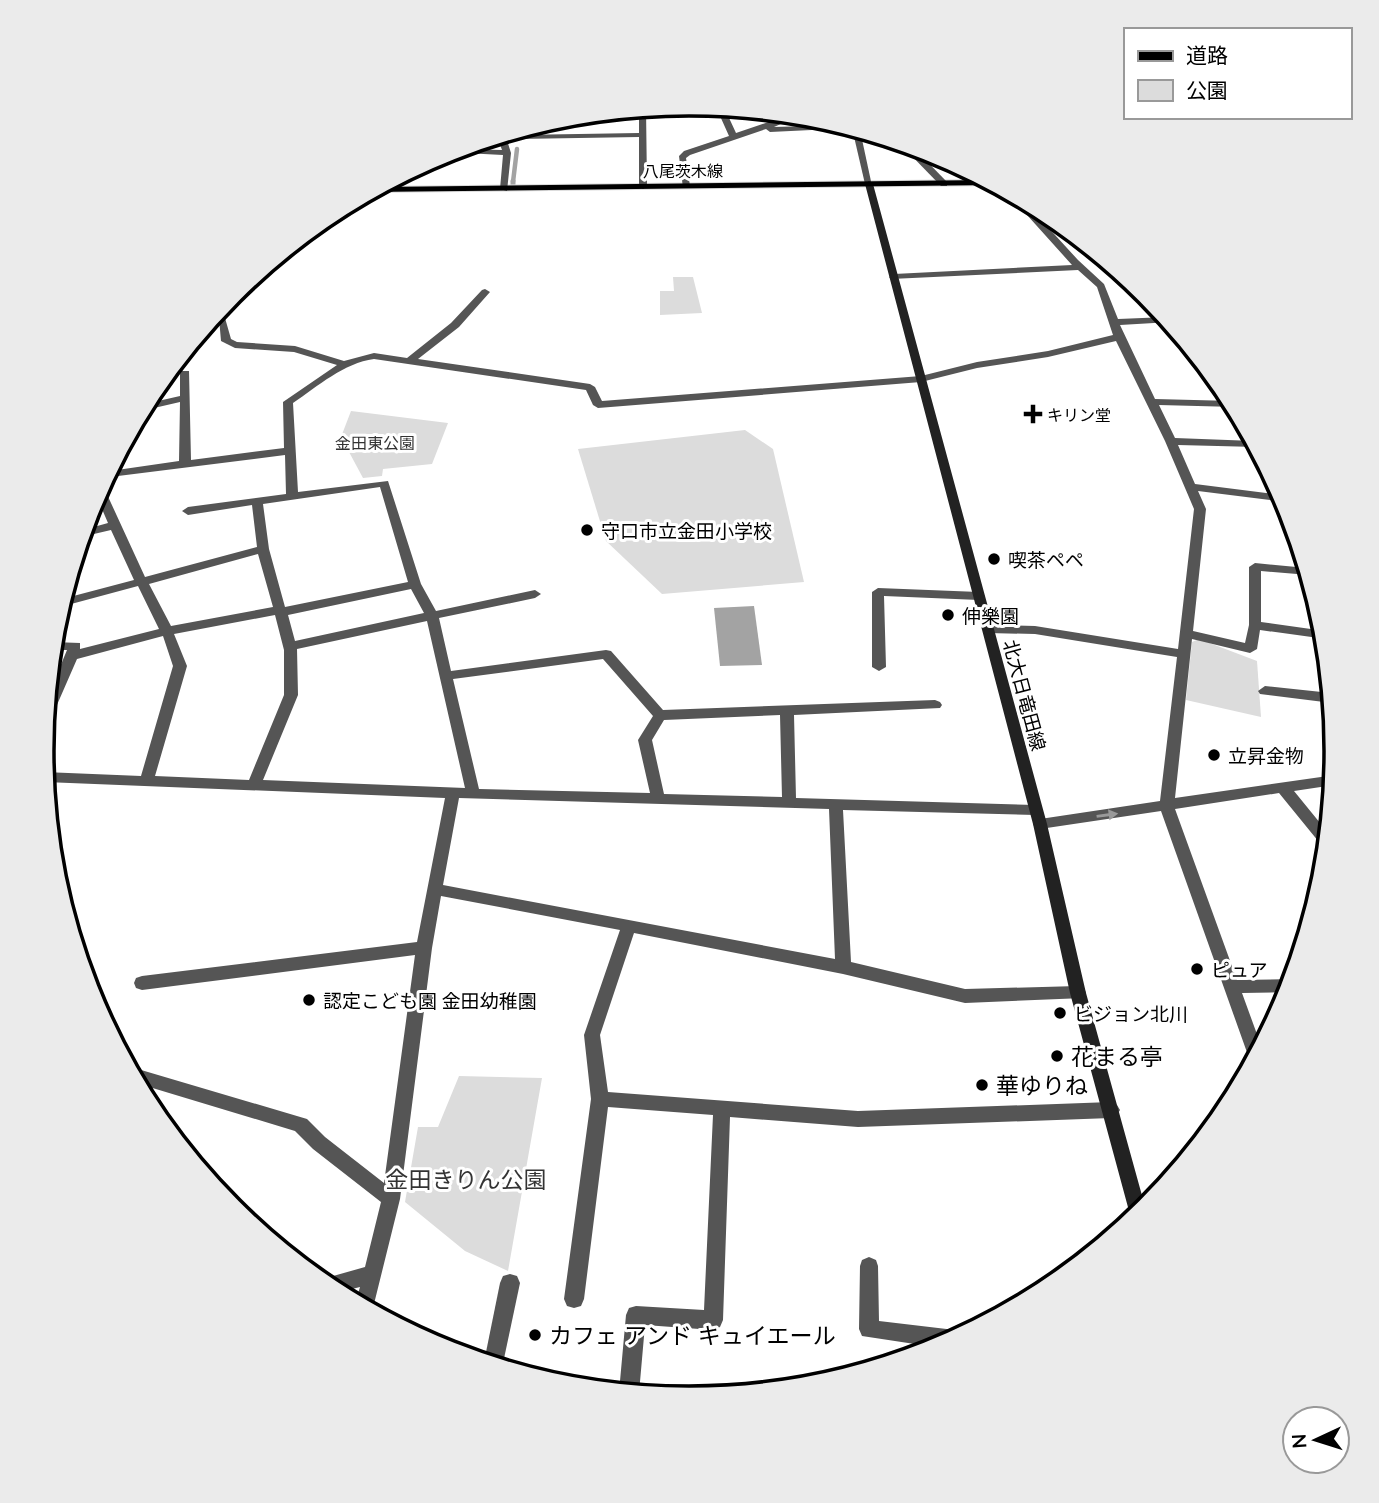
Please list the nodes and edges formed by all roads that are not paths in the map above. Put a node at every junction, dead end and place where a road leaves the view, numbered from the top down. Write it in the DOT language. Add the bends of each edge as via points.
graph roads {
  1 [pos="643,118"];
  2 [pos="725,118"];
  3 [pos="774,122"];
  4 [pos="769,124"];
  5 [pos="814,128"];
  6 [pos="643,135"];
  7 [pos="733,135"];
  8 [pos="530,137"];
  9 [pos="859,139"];
  10 [pos="505,144"];
  11 [pos="480,152"];
  12 [pos="508,153"];
  13 [pos="921,160"];
  14 [pos="973,183"];
  15 [pos="869,184"];
  16 [pos="944,184"];
  17 [pos="643,186"];
  18 [pos="686,186"];
  19 [pos="504,189"];
  20 [pos="394,190"];
  21 [pos="1036,219"];
  22 [pos="1080,267"];
  23 [pos="894,277"];
  24 [pos="485,292"];
  25 [pos="1156,320"];
  26 [pos="222,322"];
  27 [pos="1114,322"];
  28 [pos="1119,337"];
  29 [pos="409,361"];
  30 [pos="345,364"];
  31 [pos="185,373"];
  32 [pos="921,379"];
  33 [pos="185,398"];
  34 [pos="1152,402"];
  35 [pos="158,404"];
  36 [pos="1221,404"];
  37 [pos="1171,441"];
  38 [pos="1245,444"];
  39 [pos="290,451"];
  40 [pos="185,464"];
  41 [pos="119,472"];
  42 [pos="1190,487"];
  43 [pos="292,496"];
  44 [pos="1271,497"];
  45 [pos="257,501"];
  46 [pos="105,503"];
  47 [pos="188,511"];
  48 [pos="115,525"];
  49 [pos="94,531"];
  50 [pos="263,549"];
  51 [pos="1298,571"];
  52 [pos="141,582"];
  53 [pos="415,584"];
  54 [pos="535,594"];
  55 [pos="979,596"];
  56 [pos="73,600"];
  57 [pos="281,611"];
  58 [pos="432,616"];
  59 [pos="1255,625"];
  60 [pos="988,629"];
  61 [pos="167,631"];
  62 [pos="1186,633"];
  63 [pos="1314,633"];
  64 [pos="63,646"];
  65 [pos="290,646"];
  66 [pos="1184,654"];
  67 [pos="72,656"];
  68 [pos="878,667"];
  69 [pos="446,676"];
  70 [pos="58,687"];
  71 [pos="1265,691"];
  72 [pos="1322,697"];
  73 [pos="936,705"];
  74 [pos="787,710"];
  75 [pos="660,715"];
  76 [pos="55,777"];
  77 [pos="147,780"];
  78 [pos="1324,782"];
  79 [pos="254,784"];
  80 [pos="1283,788"];
  81 [pos="453,793"];
  82 [pos="473,793"];
  83 [pos="658,799"];
  84 [pos="789,803"];
  85 [pos="836,805"];
  86 [pos="1167,807"];
  87 [pos="1037,817"];
  88 [pos="1319,832"];
  89 [pos="435,889"];
  90 [pos="629,926"];
  91 [pos="424,948"];
  92 [pos="843,967"];
  93 [pos="142,983"];
  94 [pos="1280,985"];
  95 [pos="1231,987"];
  96 [pos="1078,993"];
  97 [pos="1252,1046"];
  98 [pos="145,1078"];
  99 [pos="600,1099"];
  100 [pos="722,1108"];
  101 [pos="1111,1110"];
  102 [pos="391,1199"];
  103 [pos="1136,1204"];
  104 [pos="869,1266"];
  105 [pos="373,1274"];
  106 [pos="341,1283"];
  107 [pos="510,1283"];
  108 [pos="367,1299"];
  109 [pos="574,1299"];
  110 [pos="934,1337"];
  111 [pos="495,1356"];
  112 [pos="630,1383"];
  1 -- 6 [label="street"];
  2 -- 7 [label="street"];
  3 -- 4 [label="street"];
  4 -- 5 [label="street" via="770,130"];
  4 -- 7 [label="street"];
  6 -- 8 [label="street"];
  6 -- 17 [label="street"];
  7 -- 18 [label="street" via="682,158"];
  9 -- 15 [label="street"];
  10 -- 12 [label="street"];
  11 -- 12 [label="street"];
  12 -- 19 [label="street"];
  13 -- 16 [label="street"];
  14 -- 16 [label="main road, 八尾茨木線"];
  15 -- 16 [label="main road, 八尾茨木線"];
  15 -- 18 [label="main road, 八尾茨木線"];
  15 -- 23 [label="main road, 北大日竜田線"];
  17 -- 18 [label="main road, 八尾茨木線"];
  17 -- 19 [label="main road, 八尾茨木線"];
  19 -- 20 [label="main road, 八尾茨木線"];
  21 -- 22 [label="street"];
  22 -- 23 [label="street"];
  22 -- 27 [label="street" via="1101,286"];
  23 -- 32 [label="main road, 北大日竜田線"];
  24 -- 29 [label="street" via="455,325"];
  25 -- 27 [label="street"];
  26 -- 30 [label="street" via="226,341 235,345 295,349"];
  27 -- 28 [label="street"];
  28 -- 32 [label="street"];
  28 -- 34 [label="street"];
  29 -- 30 [label="street" via="374,356"];
  29 -- 32 [label="street" via="590,387 598,405"];
  30 -- 39 [label="street" via="288,402"];
  31 -- 33 [label="street"];
  32 -- 55 [label="main road, 北大日竜田線"];
  33 -- 35 [label="street"];
  33 -- 40 [label="street"];
  34 -- 36 [label="street"];
  34 -- 37 [label="street"];
  37 -- 38 [label="street"];
  37 -- 42 [label="street"];
  39 -- 40 [label="street"];
  39 -- 43 [label="street"];
  40 -- 41 [label="street"];
  42 -- 44 [label="street"];
  42 -- 62 [label="street" via="1200,509"];
  43 -- 45 [label="street"];
  43 -- 53 [label="street" via="384,483"];
  45 -- 47 [label="street"];
  45 -- 50 [label="street"];
  46 -- 48 [label="street"];
  48 -- 49 [label="street"];
  48 -- 52 [label="street"];
  50 -- 52 [label="street"];
  50 -- 57 [label="street"];
  51 -- 59 [label="street" via="1255,567"];
  52 -- 56 [label="street"];
  52 -- 61 [label="street"];
  53 -- 57 [label="street"];
  53 -- 58 [label="street"];
  54 -- 58 [label="street"];
  55 -- 60 [label="main road, 北大日竜田線"];
  55 -- 68 [label="street" via="878,592"];
  57 -- 61 [label="street"];
  57 -- 65 [label="street"];
  58 -- 65 [label="street"];
  58 -- 69 [label="street"];
  59 -- 62 [label="street" via="1250,649"];
  59 -- 63 [label="street"];
  60 -- 66 [label="street" via="1035,630"];
  60 -- 87 [label="main road, 北大日竜田線"];
  61 -- 67 [label="street"];
  61 -- 77 [label="street" via="180,666"];
  62 -- 66 [label="street"];
  64 -- 67 [label="street" via="75,646"];
  65 -- 79 [label="street" via="291,695"];
  66 -- 86 [label="street"];
  67 -- 70 [label="street"];
  69 -- 75 [label="street" via="606,654"];
  69 -- 82 [label="street"];
  71 -- 72 [label="street"];
  73 -- 74 [label="street"];
  74 -- 75 [label="street"];
  74 -- 84 [label="street"];
  75 -- 83 [label="street" via="645,740"];
  76 -- 77 [label="street"];
  77 -- 79 [label="street"];
  78 -- 80 [label="street"];
  79 -- 81 [label="street"];
  80 -- 86 [label="street"];
  80 -- 88 [label="street"];
  81 -- 82 [label="street"];
  81 -- 89 [label="street"];
  82 -- 83 [label="street"];
  83 -- 84 [label="street"];
  84 -- 85 [label="street"];
  85 -- 87 [label="street"];
  85 -- 92 [label="street"];
  87 -- 86 [label="street, one-way"];
  86 -- 95 [label="street"];
  87 -- 96 [label="main road, 北大日竜田線"];
  89 -- 90 [label="street"];
  89 -- 91 [label="street"];
  90 -- 92 [label="street"];
  90 -- 99 [label="street" via="592,1035"];
  91 -- 93 [label="street"];
  91 -- 102 [label="street"];
  92 -- 96 [label="street" via="965,996"];
  94 -- 95 [label="street"];
  95 -- 97 [label="street"];
  96 -- 101 [label="main road, 北大日竜田線"];
  98 -- 102 [label="street" via="301,1125"];
  99 -- 100 [label="street"];
  99 -- 109 [label="street"];
  100 -- 101 [label="street" via="858,1119"];
  100 -- 112 [label="street" via="713,1320 636,1315"];
  101 -- 103 [label="main road, 北大日竜田線"];
  102 -- 105 [label="street"];
  104 -- 110 [label="street" via="869,1329"];
  105 -- 106 [label="street"];
  105 -- 108 [label="street"];
  107 -- 111 [label="street"];
}
